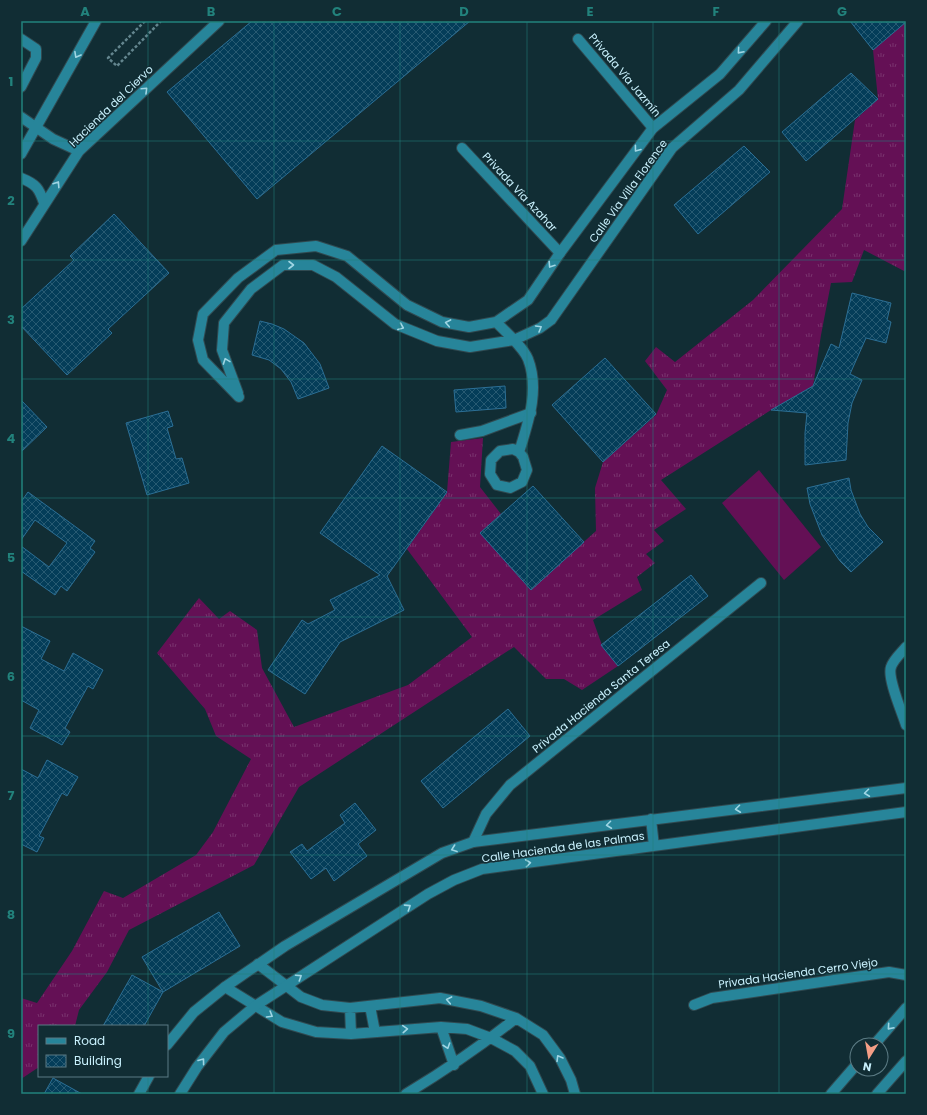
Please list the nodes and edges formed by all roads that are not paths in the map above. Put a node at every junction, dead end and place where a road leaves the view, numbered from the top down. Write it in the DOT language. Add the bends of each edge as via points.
graph roads {
  1 [pos="96,21"];
  2 [pos="218,21"];
  3 [pos="766,21"];
  4 [pos="798,21"];
  5 [pos="21,39"];
  6 [pos="578,39"];
  7 [pos="21,87"];
  8 [pos="21,117"];
  9 [pos="36,128"];
  10 [pos="653,128"];
  11 [pos="462,148"];
  12 [pos="79,151"];
  13 [pos="21,154"];
  14 [pos="21,178"];
  15 [pos="44,203"];
  16 [pos="21,241"];
  17 [pos="560,253"];
  18 [pos="496,322"];
  19 [pos="514,340"];
  20 [pos="531,413"];
  21 [pos="460,435"];
  22 [pos="519,452"];
  23 [pos="761,583"];
  24 [pos="906,648"];
  25 [pos="906,725"];
  26 [pos="906,788"];
  27 [pos="906,812"];
  28 [pos="651,819"];
  29 [pos="473,842"];
  30 [pos="654,846"];
  31 [pos="258,964"];
  32 [pos="906,975"];
  33 [pos="286,986"];
  34 [pos="225,987"];
  35 [pos="694,1005"];
  36 [pos="256,1006"];
  37 [pos="370,1006"];
  38 [pos="350,1008"];
  39 [pos="906,1008"];
  40 [pos="516,1018"];
  41 [pos="441,1027"];
  42 [pos="375,1032"];
  43 [pos="351,1034"];
  44 [pos="881,1037"];
  45 [pos="491,1038"];
  46 [pos="168,1044"];
  47 [pos="906,1061"];
  48 [pos="454,1065"];
  49 [pos="849,1073"];
  50 [pos="148,1077"];
  51 [pos="139,1094"];
  52 [pos="180,1094"];
  53 [pos="406,1094"];
  54 [pos="543,1094"];
  55 [pos="574,1094"];
  56 [pos="831,1094"];
  57 [pos="876,1094"];
  1 -- 9 [label="street, one-way"];
  12 -- 2 [label="street, Hacienda del Ciervo, one-way"];
  3 -- 10 [label="street, Calle Via Villa Florence, one-way" via="720,74"];
  19 -- 4 [label="street, Calle Via Villa Florence, one-way" via="551,320 672,148 739,90"];
  5 -- 7 [label="street" via="36,49 36,58"];
  6 -- 10 [label="street, Privada Vía Jazmín"];
  8 -- 9 [label="street"];
  9 -- 12 [label="street"];
  9 -- 13 [label="street"];
  10 -- 17 [label="street, Calle Via Villa Florence, one-way"];
  11 -- 17 [label="street, Privada Vía Azahar"];
  15 -- 12 [label="street, Hacienda del Ciervo, one-way"];
  14 -- 15 [label="street" via="33,183"];
  15 -- 16 [label="street, Hacienda del Ciervo"];
  17 -- 18 [label="street, Calle Via Villa Florence, one-way" via="528,300"];
  18 -- 19 [label="street"];
  18 -- 19 [label="street, Calle Via Villa Florence, one-way" via="469,327 442,322 407,305 347,256 316,246 276,250 238,278 204,314 198,340 203,360 239,397 222,350 224,323 251,289 283,265 313,265 336,277 395,324 437,341 470,347"];
  19 -- 20 [label="street" via="528,358 533,378"];
  20 -- 21 [label="street" via="482,431"];
  20 -- 22 [label="street"];
  23 -- 29 [label="street, Privada Hacienda Santa Teresa" via="510,785 486,814"];
  24 -- 25 [label="street" via="891,668 891,679"];
  26 -- 28 [label="street, Calle Hacienda de las Palmas, one-way"];
  27 -- 30 [label="street, Calle Hacienda de las Palmas"];
  28 -- 29 [label="street, Calle Hacienda de las Palmas, one-way"];
  28 -- 30 [label="street"];
  29 -- 31 [label="street, Calle Hacienda de las Palmas, one-way" via="442,853"];
  33 -- 30 [label="street, Calle Hacienda de las Palmas, one-way" via="428,894 482,869"];
  31 -- 33 [label="street"];
  31 -- 34 [label="street, Calle Hacienda de las Palmas"];
  32 -- 35 [label="street, Privada Hacienda Cerro Viejo" via="889,972 712,998"];
  33 -- 36 [label="street, Calle Hacienda de las Palmas"];
  33 -- 38 [label="street" via="301,997 322,1005"];
  34 -- 36 [label="street"];
  34 -- 46 [label="street, Calle Hacienda de las Palmas" via="194,1012"];
  36 -- 43 [label="street, one-way" via="282,1022 316,1032"];
  52 -- 36 [label="street, Calle Hacienda de las Palmas, one-way" via="224,1032"];
  37 -- 38 [label="street"];
  40 -- 37 [label="street, one-way" via="481,1006 440,998"];
  37 -- 42 [label="street"];
  38 -- 43 [label="street"];
  39 -- 44 [label="street, one-way"];
  40 -- 45 [label="street"];
  55 -- 40 [label="street, one-way" via="571,1080 560,1058 543,1035"];
  42 -- 41 [label="street, one-way"];
  41 -- 45 [label="street" via="467,1029"];
  41 -- 48 [label="street, one-way"];
  42 -- 43 [label="street"];
  45 -- 48 [label="street"];
  45 -- 54 [label="street" via="515,1051 530,1066"];
  47 -- 57 [label="street"];
  48 -- 53 [label="street"];
  49 -- 56 [label="street"];
  50 -- 51 [label="street"];
}
